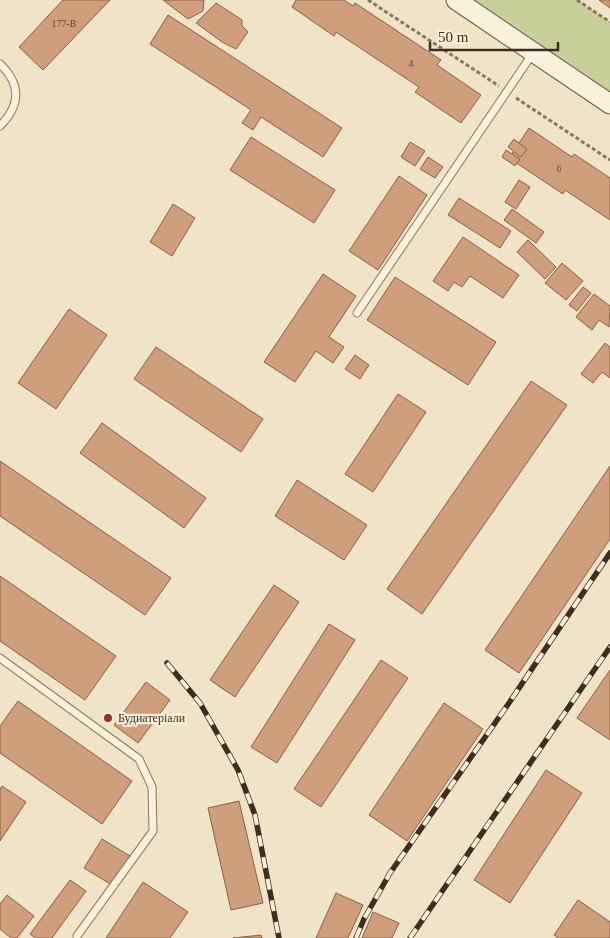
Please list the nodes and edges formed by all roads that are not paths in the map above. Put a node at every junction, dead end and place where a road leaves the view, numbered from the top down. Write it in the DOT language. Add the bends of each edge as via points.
graph roads {
  1 [pos="456,0"];
  2 [pos="533,52"];
  3 [pos="0,64"];
  4 [pos="610,104"];
  5 [pos="0,126"];
  6 [pos="357,313"];
  7 [pos="0,658"];
  8 [pos="77,936"];
  1 -- 2 [label="street"];
  2 -- 4 [label="street"];
  2 -- 6 [label="lane"];
  3 -- 5 [label="lane" via="13,81 16,94 14,108"];
  7 -- 8 [label="lane" via="139,759 152,787 153,831"];
}
